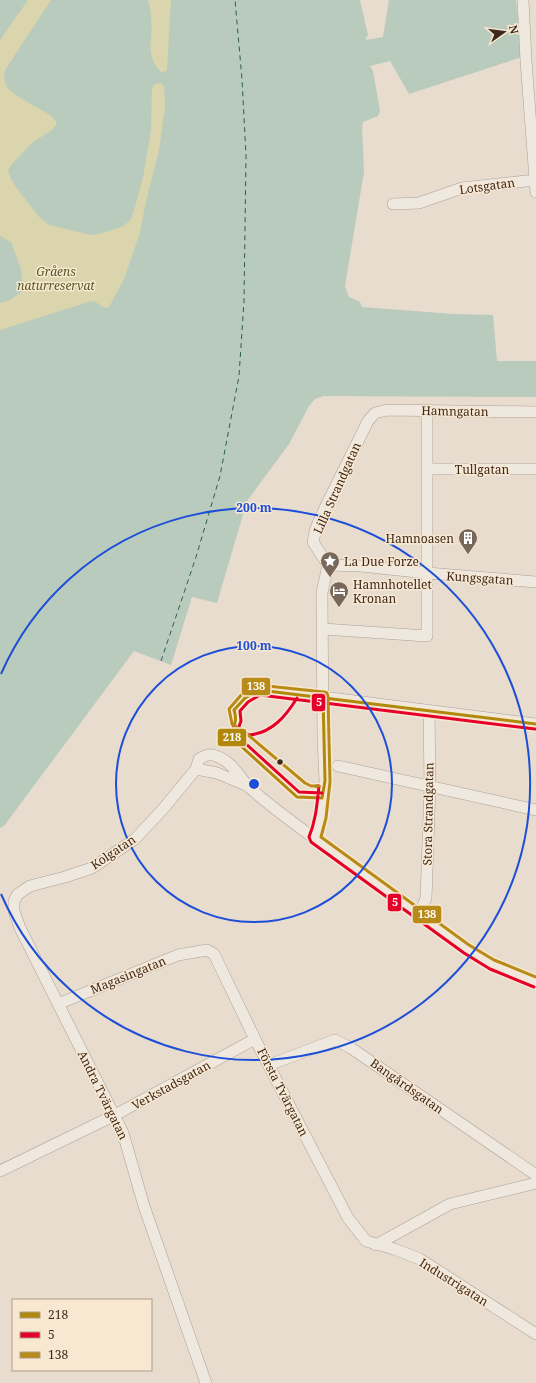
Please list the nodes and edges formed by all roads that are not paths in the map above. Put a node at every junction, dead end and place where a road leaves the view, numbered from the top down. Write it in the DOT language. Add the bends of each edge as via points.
graph roads {
  1 [pos="523,0"];
  2 [pos="535,180"];
  3 [pos="536,192"];
  4 [pos="393,204"];
  5 [pos="427,411"];
  6 [pos="536,412"];
  7 [pos="375,413"];
  8 [pos="427,469"];
  9 [pos="536,469"];
  10 [pos="328,565"];
  11 [pos="427,573"];
  12 [pos="536,582"];
  13 [pos="323,629"];
  14 [pos="323,697"];
  15 [pos="429,710"];
  16 [pos="536,724"];
  17 [pos="338,766"];
  18 [pos="196,768"];
  19 [pos="430,786"];
  20 [pos="249,787"];
  21 [pos="536,810"];
  22 [pos="314,838"];
  23 [pos="27,887"];
  24 [pos="419,915"];
  25 [pos="200,950"];
  26 [pos="536,982"];
  27 [pos="58,1004"];
  28 [pos="255,1039"];
  29 [pos="269,1065"];
  30 [pos="114,1115"];
  31 [pos="0,1171"];
  32 [pos="536,1175"];
  33 [pos="536,1183"];
  34 [pos="371,1243"];
  35 [pos="536,1334"];
  36 [pos="206,1383"];
  1 -- 2 [label="street"];
  2 -- 3 [label="street"];
  2 -- 4 [label="street, Lotsgatan" via="462,188 418,203"];
  5 -- 6 [label="street, Hamngatan"];
  5 -- 7 [label="street, Hamngatan" via="387,410"];
  5 -- 8 [label="street"];
  7 -- 10 [label="street, Lilla Strandgatan" via="368,421 316,528 313,542"];
  8 -- 9 [label="street, Tullgatan"];
  8 -- 11 [label="street"];
  10 -- 11 [label="street, Kungsgatan"];
  10 -- 13 [label="street" via="322,593"];
  11 -- 12 [label="street, Kungsgatan"];
  11 -- 13 [label="street" via="426,636"];
  13 -- 14 [label="street"];
  14 -- 15 [label="street"];
  14 -- 22 [label="street" via="325,781 321,816"];
  15 -- 16 [label="street"];
  15 -- 19 [label="street, Stora Strandgatan"];
  17 -- 19 [label="street"];
  18 -- 20 [label="street, Kolgatan" via="217,773"];
  18 -- 20 [label="street, Kolgatan" via="199,759 212,754 237,771"];
  18 -- 23 [label="street, Kolgatan" via="135,839 92,868"];
  19 -- 21 [label="street"];
  19 -- 24 [label="street, Stora Strandgatan" via="426,898"];
  20 -- 22 [label="street, Kolgatan"];
  22 -- 24 [label="street"];
  23 -- 27 [label="street, Andra Tvärgatan" via="14,901 14,915"];
  24 -- 26 [label="street" via="466,949 492,964"];
  25 -- 27 [label="street, Magasingatan" via="178,954"];
  25 -- 28 [label="street, Första Tvärgatan" via="214,954"];
  27 -- 30 [label="street, Andra Tvärgatan"];
  28 -- 29 [label="street, Första Tvärgatan"];
  28 -- 30 [label="street, Verkstadsgatan"];
  29 -- 32 [label="street, Bangårdsgatan" via="335,1040 352,1048"];
  29 -- 34 [label="street, Första Tvärgatan" via="348,1218"];
  30 -- 31 [label="street, Verkstadsgatan"];
  30 -- 36 [label="street, Andra Tvärgatan" via="128,1149 148,1218"];
  33 -- 34 [label="street" via="450,1204"];
  34 -- 35 [label="street, Industrigatan" via="420,1259"];
}
